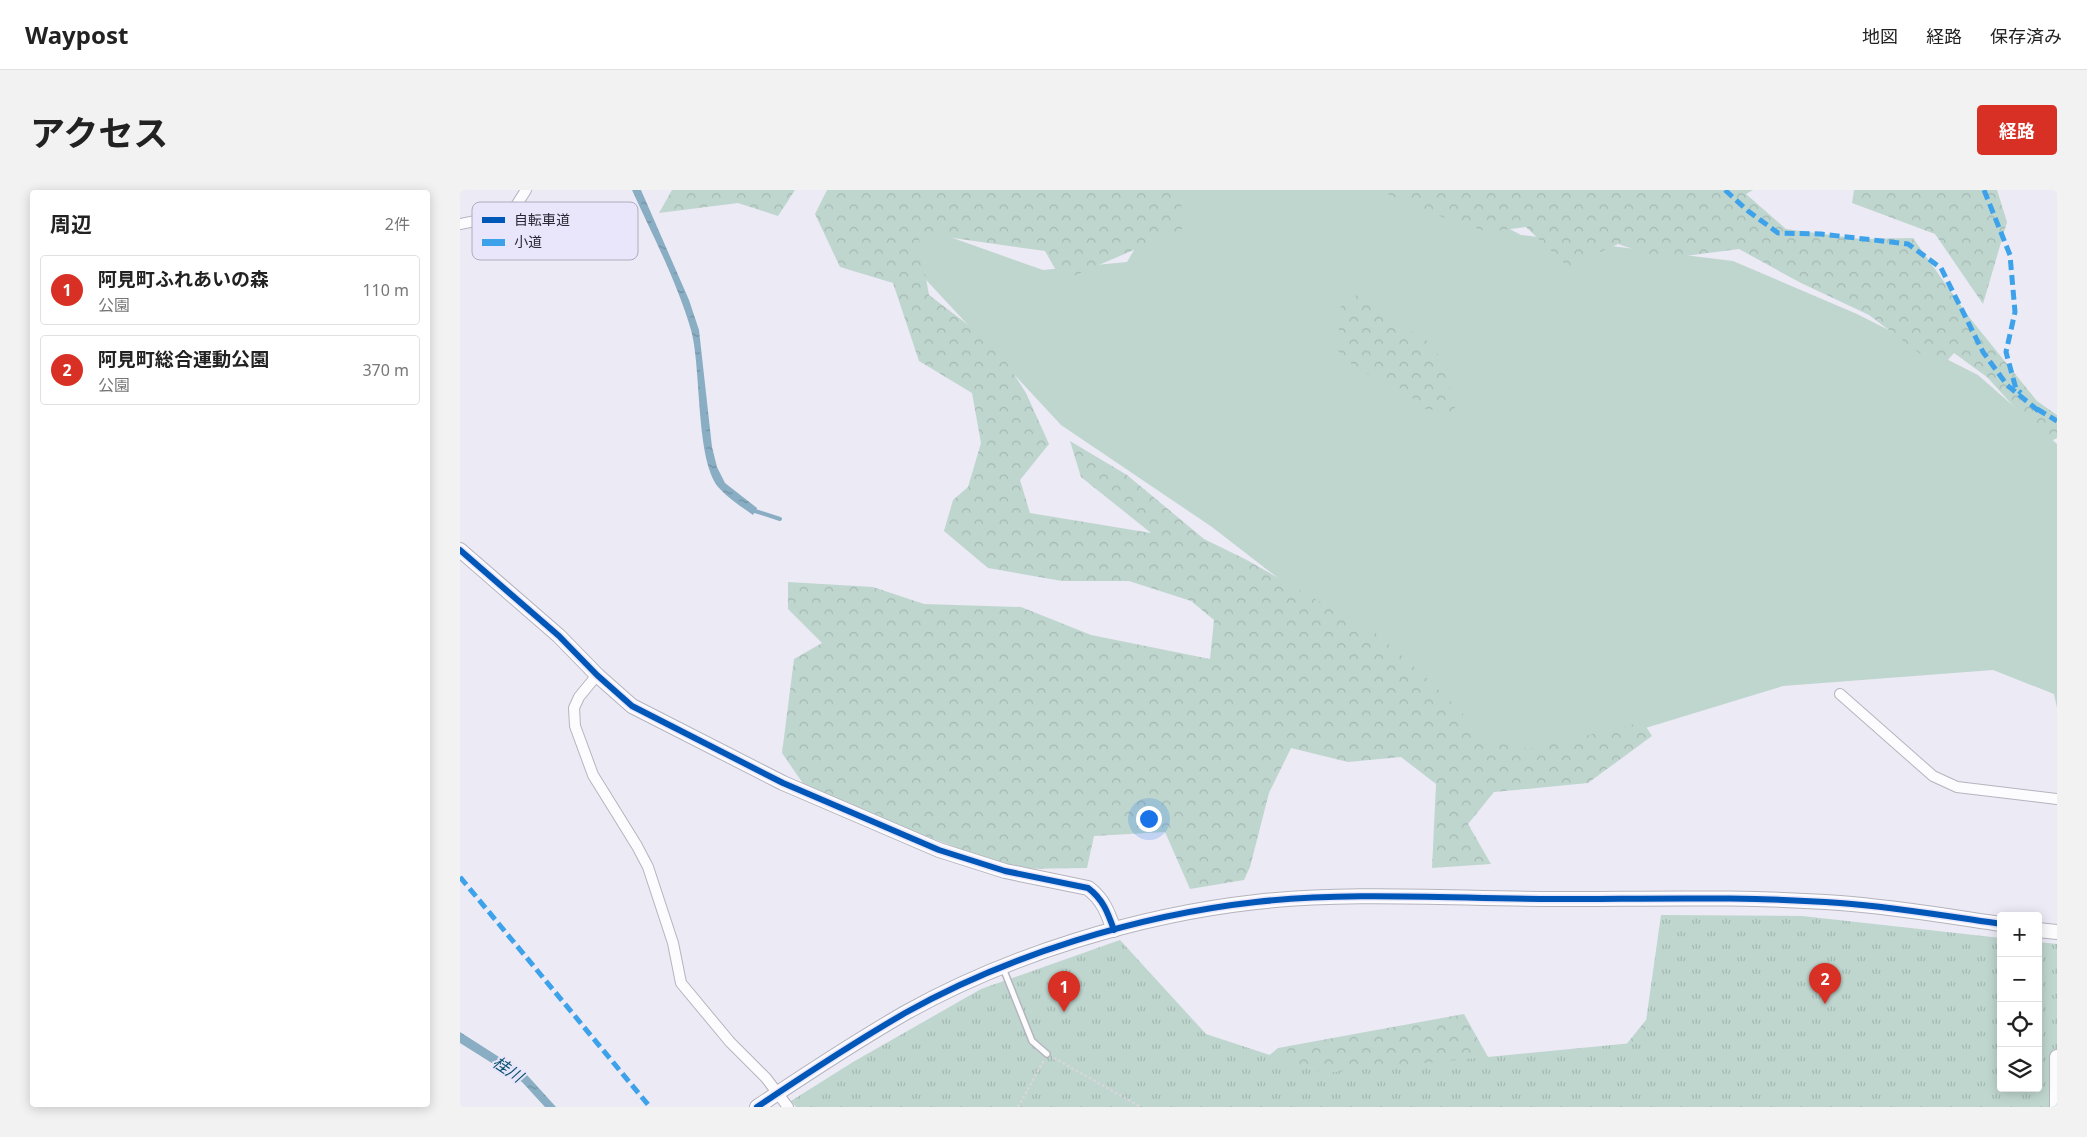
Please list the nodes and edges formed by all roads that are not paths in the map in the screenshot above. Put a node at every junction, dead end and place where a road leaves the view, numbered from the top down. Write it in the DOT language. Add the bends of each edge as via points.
graph roads {
  1 [pos="526,190"];
  2 [pos="518,202"];
  3 [pos="460,550"];
  4 [pos="597,675"];
  5 [pos="1840,694"];
  6 [pos="2057,799"];
  7 [pos="1997,923"];
  8 [pos="1114,930"];
  9 [pos="2042,930"];
  10 [pos="2057,932"];
  11 [pos="1002,967"];
  12 [pos="1047,1054"];
  13 [pos="2057,1057"];
  14 [pos="778,1093"];
  15 [pos="758,1107"];
  16 [pos="788,1107"];
  17 [pos="2056,1107"];
  1 -- 2 [label="street"];
  3 -- 4 [label="street" via="559,636"];
  4 -- 8 [label="street" via="632,706 783,783 940,850 1005,871 1088,888 1097,894 1106,908"];
  4 -- 14 [label="street" via="578,697 574,708 575,726 593,775 648,868 673,943 682,982 730,1042"];
  5 -- 6 [label="street" via="1933,776 1957,787"];
  7 -- 8 [label="street" via="1889,908 1783,900 1394,897 1256,902"];
  8 -- 11 [label="street"];
  9 -- 10 [label="street"];
  11 -- 12 [label="lane" via="1032,1041"];
  11 -- 14 [label="street" via="907,1012"];
  13 -- 17 [label="street"];
  14 -- 15 [label="street"];
  14 -- 16 [label="street"];
}
